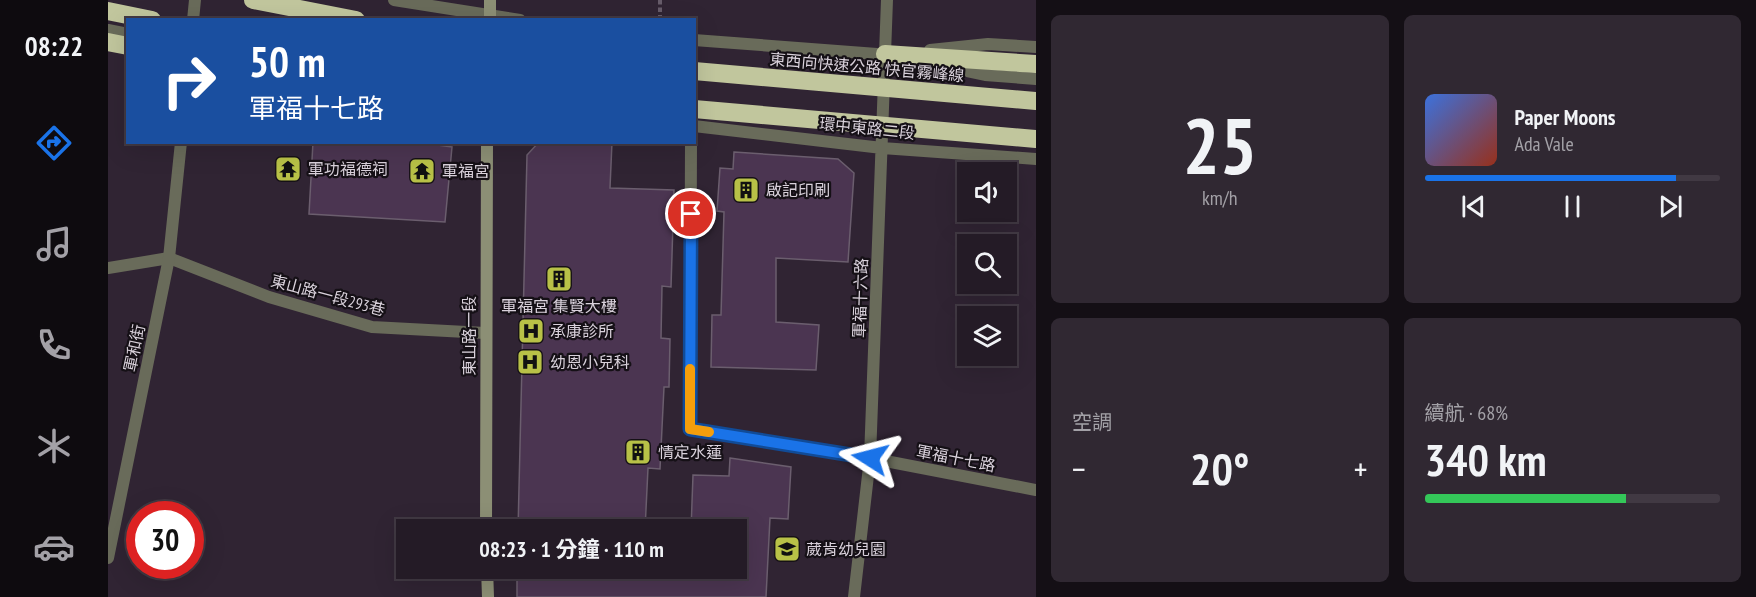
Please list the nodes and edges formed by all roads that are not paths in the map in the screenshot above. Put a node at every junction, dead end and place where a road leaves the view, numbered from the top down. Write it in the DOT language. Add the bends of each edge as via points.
graph roads {
  1 [pos="195,0"];
  2 [pos="253,0"];
  3 [pos="394,0"];
  4 [pos="490,0"];
  5 [pos="888,0"];
  6 [pos="108,11"];
  7 [pos="142,18"];
  8 [pos="194,18"];
  9 [pos="346,18"];
  10 [pos="490,18"];
  11 [pos="108,30"];
  12 [pos="126,34"];
  13 [pos="696,40"];
  14 [pos="108,42"];
  15 [pos="126,46"];
  16 [pos="1036,47"];
  17 [pos="885,54"];
  18 [pos="1036,63"];
  19 [pos="696,71"];
  20 [pos="1036,79"];
  21 [pos="1036,101"];
  22 [pos="696,109"];
  23 [pos="696,126"];
  24 [pos="1036,138"];
  25 [pos="181,144"];
  26 [pos="487,144"];
  27 [pos="691,144"];
  28 [pos="882,148"];
  29 [pos="1036,159"];
  30 [pos="169,258"];
  31 [pos="108,268"];
  32 [pos="485,333"];
  33 [pos="870,458"];
  34 [pos="1036,490"];
  35 [pos="486,519"];
  36 [pos="108,558"];
  37 [pos="487,579"];
  38 [pos="488,597"];
  39 [pos="855,597"];
  1 -- 8 [label="street"];
  2 -- 9 [label="highway"];
  3 -- 10 [label="street"];
  4 -- 10 [label="main road"];
  5 -- 17 [label="street, 軍福十六路"];
  6 -- 7 [label="highway"];
  11 -- 12 [label="street"];
  13 -- 17 [label="street"];
  14 -- 15 [label="highway"];
  16 -- 17 [label="street" via="988,44"];
  17 -- 18 [label="highway"];
  17 -- 20 [label="street" via="986,75"];
  17 -- 28 [label="street, 軍福十六路"];
  19 -- 21 [label="highway, 東西向快速公路 快官霧峰線, bridge"];
  22 -- 24 [label="highway, bridge"];
  23 -- 28 [label="street, 環中東路二段"];
  25 -- 30 [label="street, 軍和街"];
  26 -- 32 [label="main road, 東山路一段"];
  27 -- 33 [label="street, 軍福十七路" via="690,429"];
  28 -- 29 [label="street, 環中東路二段"];
  28 -- 33 [label="street, 軍福十六路"];
  30 -- 31 [label="street"];
  30 -- 32 [label="street, 東山路一段293巷" via="269,297 372,327"];
  30 -- 36 [label="street, 軍和街"];
  32 -- 35 [label="main road, 東山路一段"];
  33 -- 34 [label="street, 軍福十七路"];
  33 -- 39 [label="street, 軍福十六路"];
  37 -- 38 [label="main road"];
}
